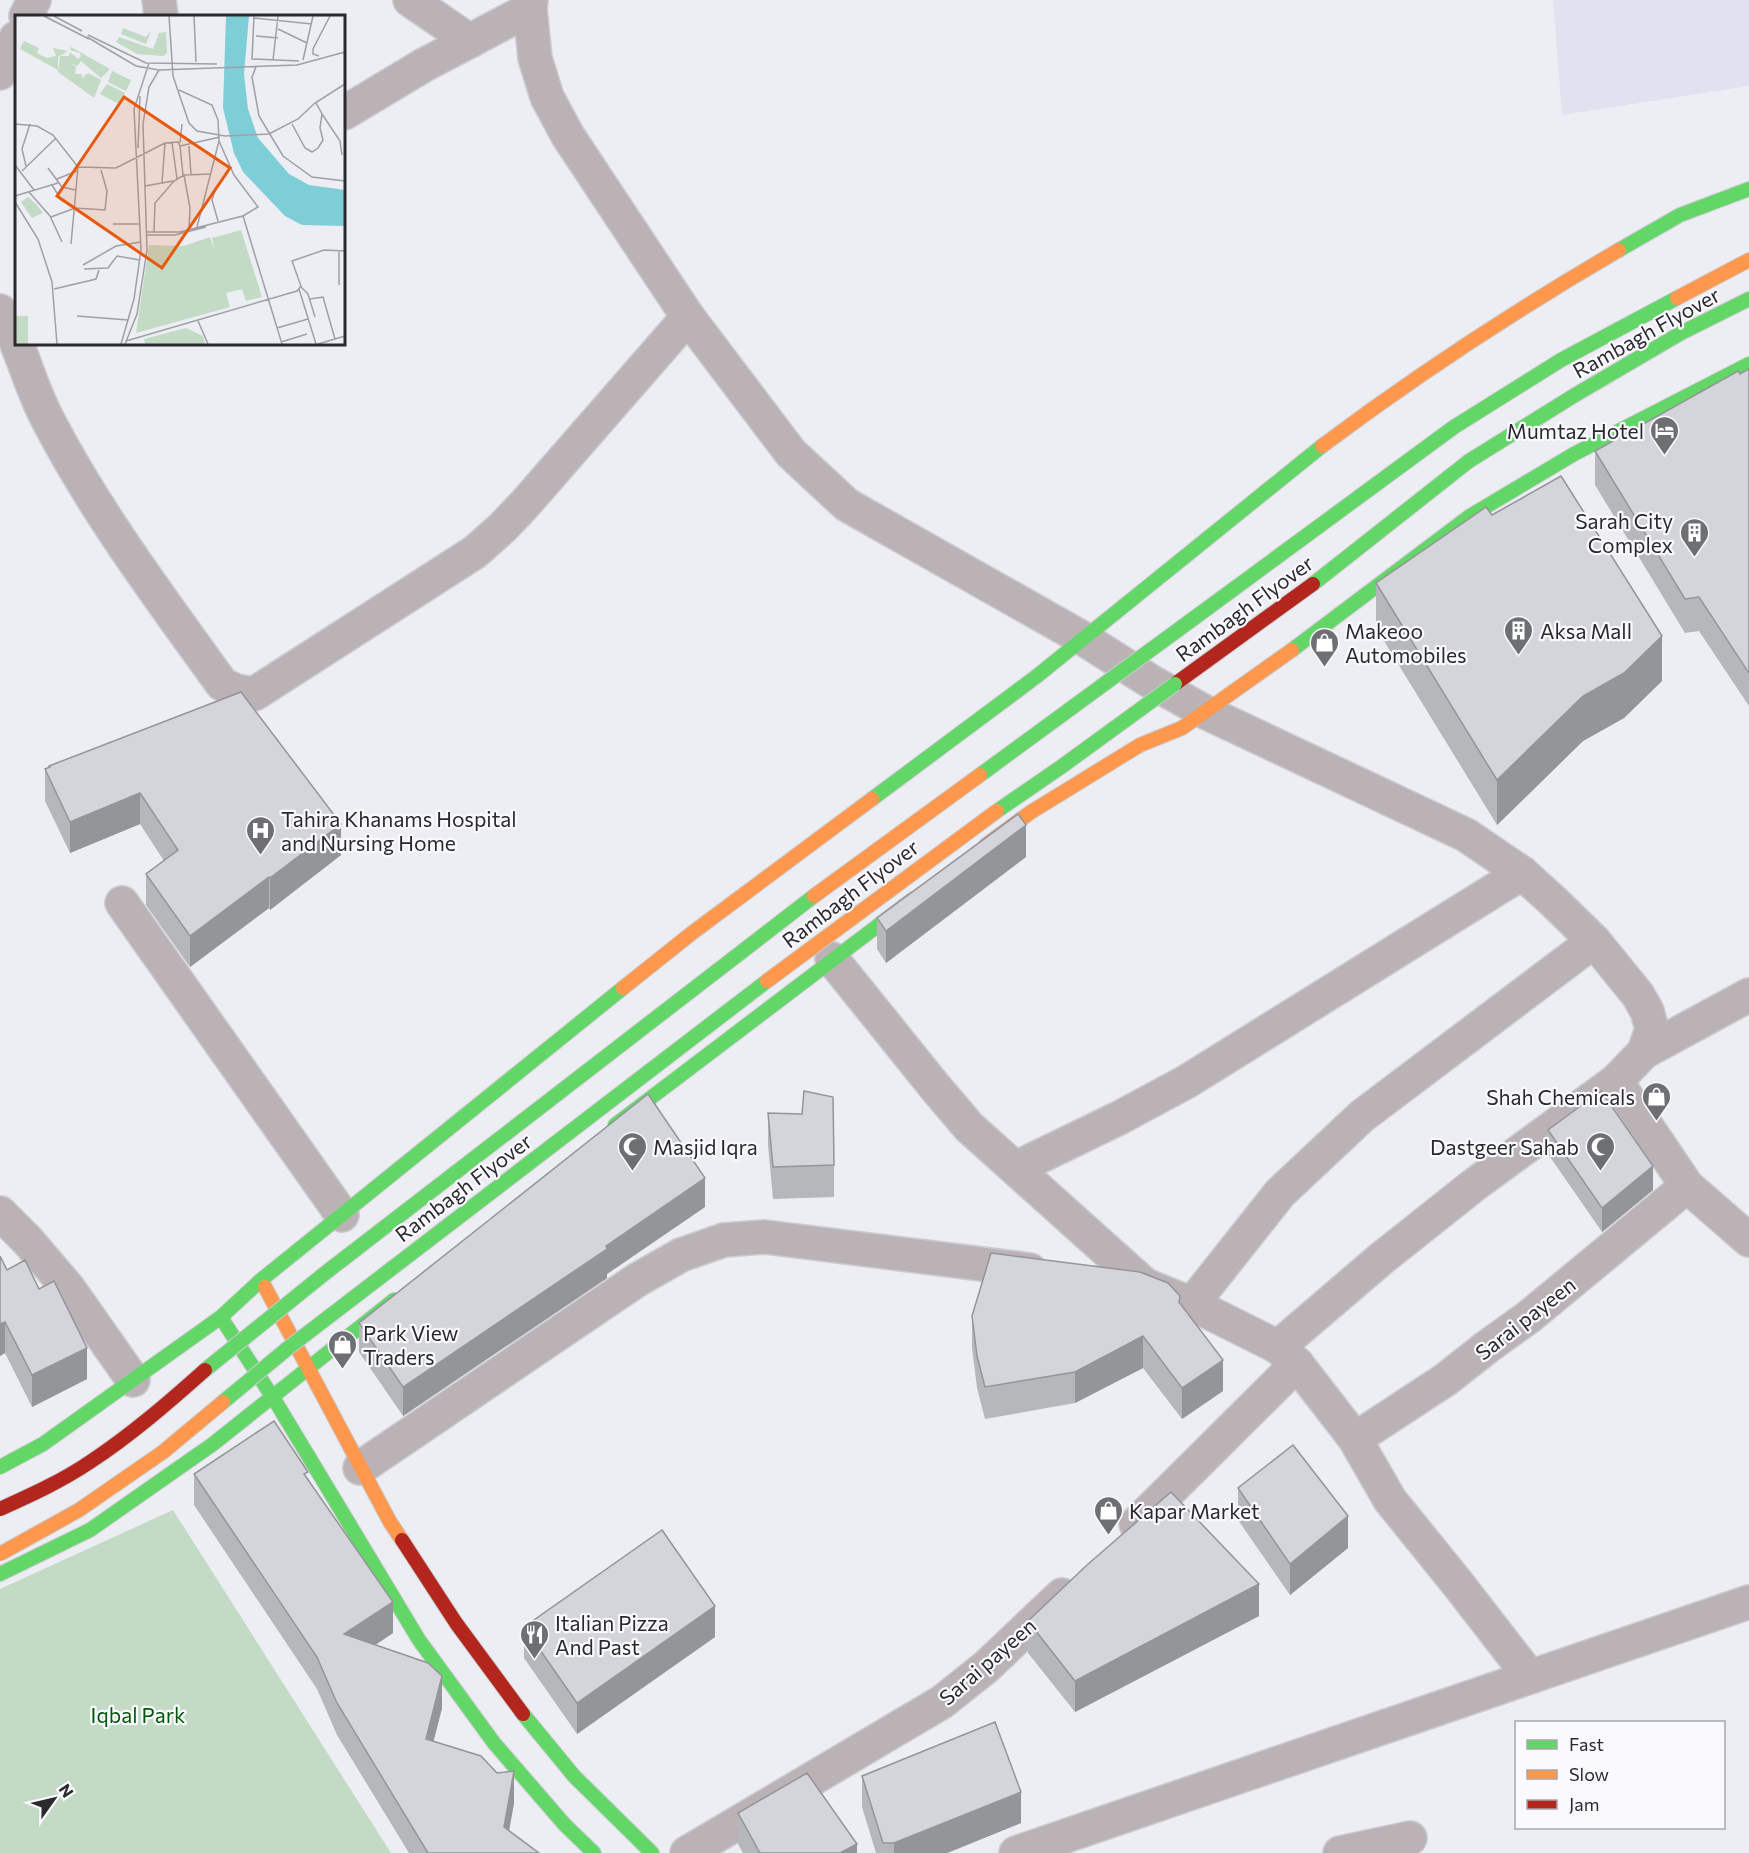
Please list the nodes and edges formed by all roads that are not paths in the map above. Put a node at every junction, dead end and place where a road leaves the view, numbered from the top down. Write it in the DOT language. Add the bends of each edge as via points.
graph roads {
  1 [pos="34,0"];
  2 [pos="159,0"];
  3 [pos="410,0"];
  4 [pos="531,4"];
  5 [pos="26,15"];
  6 [pos="161,15"];
  7 [pos="15,40"];
  8 [pos="470,41"];
  9 [pos="0,73"];
  10 [pos="345,111"];
  11 [pos="1749,189"];
  12 [pos="1749,260"];
  13 [pos="1749,299"];
  14 [pos="688,317"];
  15 [pos="18,345"];
  16 [pos="1749,364"];
  17 [pos="1084,639"];
  18 [pos="1205,712"];
  19 [pos="974,854"];
  20 [pos="1522,873"];
  21 [pos="926,889"];
  22 [pos="122,903"];
  23 [pos="1594,941"];
  24 [pos="832,959"];
  25 [pos="1749,995"];
  26 [pos="1644,1052"];
  27 [pos="1616,1081"];
  28 [pos="608,1131"];
  29 [pos="1016,1168"];
  30 [pos="1687,1186"];
  31 [pos="0,1213"];
  32 [pos="342,1215"];
  33 [pos="1749,1240"];
  34 [pos="1062,1274"];
  35 [pos="1098,1279"];
  36 [pos="261,1280"];
  37 [pos="1145,1285"];
  38 [pos="402,1294"];
  39 [pos="1192,1304"];
  40 [pos="221,1317"];
  41 [pos="1288,1355"];
  42 [pos="308,1369"];
  43 [pos="133,1380"];
  44 [pos="272,1396"];
  45 [pos="1355,1439"];
  46 [pos="0,1467"];
  47 [pos="360,1468"];
  48 [pos="0,1509"];
  49 [pos="1116,1543"];
  50 [pos="0,1554"];
  51 [pos="0,1574"];
  52 [pos="1083,1575"];
  53 [pos="1749,1602"];
  54 [pos="1530,1677"];
  55 [pos="1410,1838"];
  56 [pos="594,1853"];
  57 [pos="652,1853"];
  58 [pos="687,1853"];
  59 [pos="1016,1853"];
  60 [pos="1340,1853"];
  1 -- 5 [label="street"];
  2 -- 6 [label="street"];
  3 -- 8 [label="street"];
  4 -- 8 [label="street"];
  4 -- 14 [label="street" via="535,58 547,97 568,136"];
  7 -- 9 [label="street"];
  8 -- 10 [label="street"];
  11 -- 17 [label="main road" via="1680,215 1535,299 1400,389 1283,477"];
  12 -- 48 [label="main road, Rambagh Flyover, bridge" via="1561,360 1454,427 790,914 225,1353 136,1430 47,1487"];
  13 -- 50 [label="main road, Rambagh Flyover, bridge" via="1575,395 1469,461 1331,571 818,942 288,1348 163,1452 79,1510"];
  14 -- 15 [label="street" via="524,505 475,552 254,694 222,684 107,520 46,417"];
  14 -- 17 [label="street" via="791,453 847,506"];
  16 -- 18 [label="main road" via="1574,454 1470,516"];
  17 -- 18 [label="street"];
  17 -- 32 [label="main road" via="692,933"];
  18 -- 19 [label="main road" via="1182,728 1140,745 1030,812"];
  18 -- 20 [label="street" via="1466,835"];
  20 -- 23 [label="street"];
  20 -- 29 [label="street" via="1186,1082"];
  21 -- 24 [label="main road"];
  22 -- 32 [label="street"];
  23 -- 26 [label="street" via="1647,1011 1652,1029"];
  23 -- 39 [label="street" via="1362,1116 1280,1193"];
  24 -- 28 [label="main road"];
  24 -- 29 [label="street" via="935,1088 969,1126"];
  25 -- 26 [label="street"];
  26 -- 27 [label="street"];
  27 -- 30 [label="street"];
  27 -- 41 [label="street" via="1382,1258"];
  29 -- 37 [label="street"];
  30 -- 33 [label="street"];
  30 -- 45 [label="street, Sarai payeen" via="1530,1317 1445,1380"];
  31 -- 43 [label="street" via="69,1289"];
  32 -- 36 [label="main road"];
  34 -- 47 [label="street" via="765,1236 724,1240 681,1255 637,1280"];
  35 -- 37 [label="street"];
  36 -- 40 [label="main road"];
  36 -- 42 [label="main road"];
  37 -- 39 [label="street"];
  38 -- 42 [label="main road"];
  39 -- 41 [label="street"];
  40 -- 43 [label="main road"];
  40 -- 44 [label="main road"];
  41 -- 45 [label="street"];
  41 -- 49 [label="street"];
  42 -- 44 [label="main road"];
  42 -- 47 [label="main road"];
  43 -- 46 [label="main road" via="43,1444"];
  44 -- 51 [label="main road" via="213,1444 90,1530"];
  44 -- 56 [label="main road" via="419,1640 494,1743"];
  45 -- 54 [label="street" via="1390,1500"];
  47 -- 57 [label="main road" via="456,1623 511,1700 574,1776"];
  52 -- 58 [label="street, Sarai payeen" via="986,1667 942,1702"];
  53 -- 54 [label="street"];
  54 -- 59 [label="street"];
  55 -- 60 [label="street"];
}
